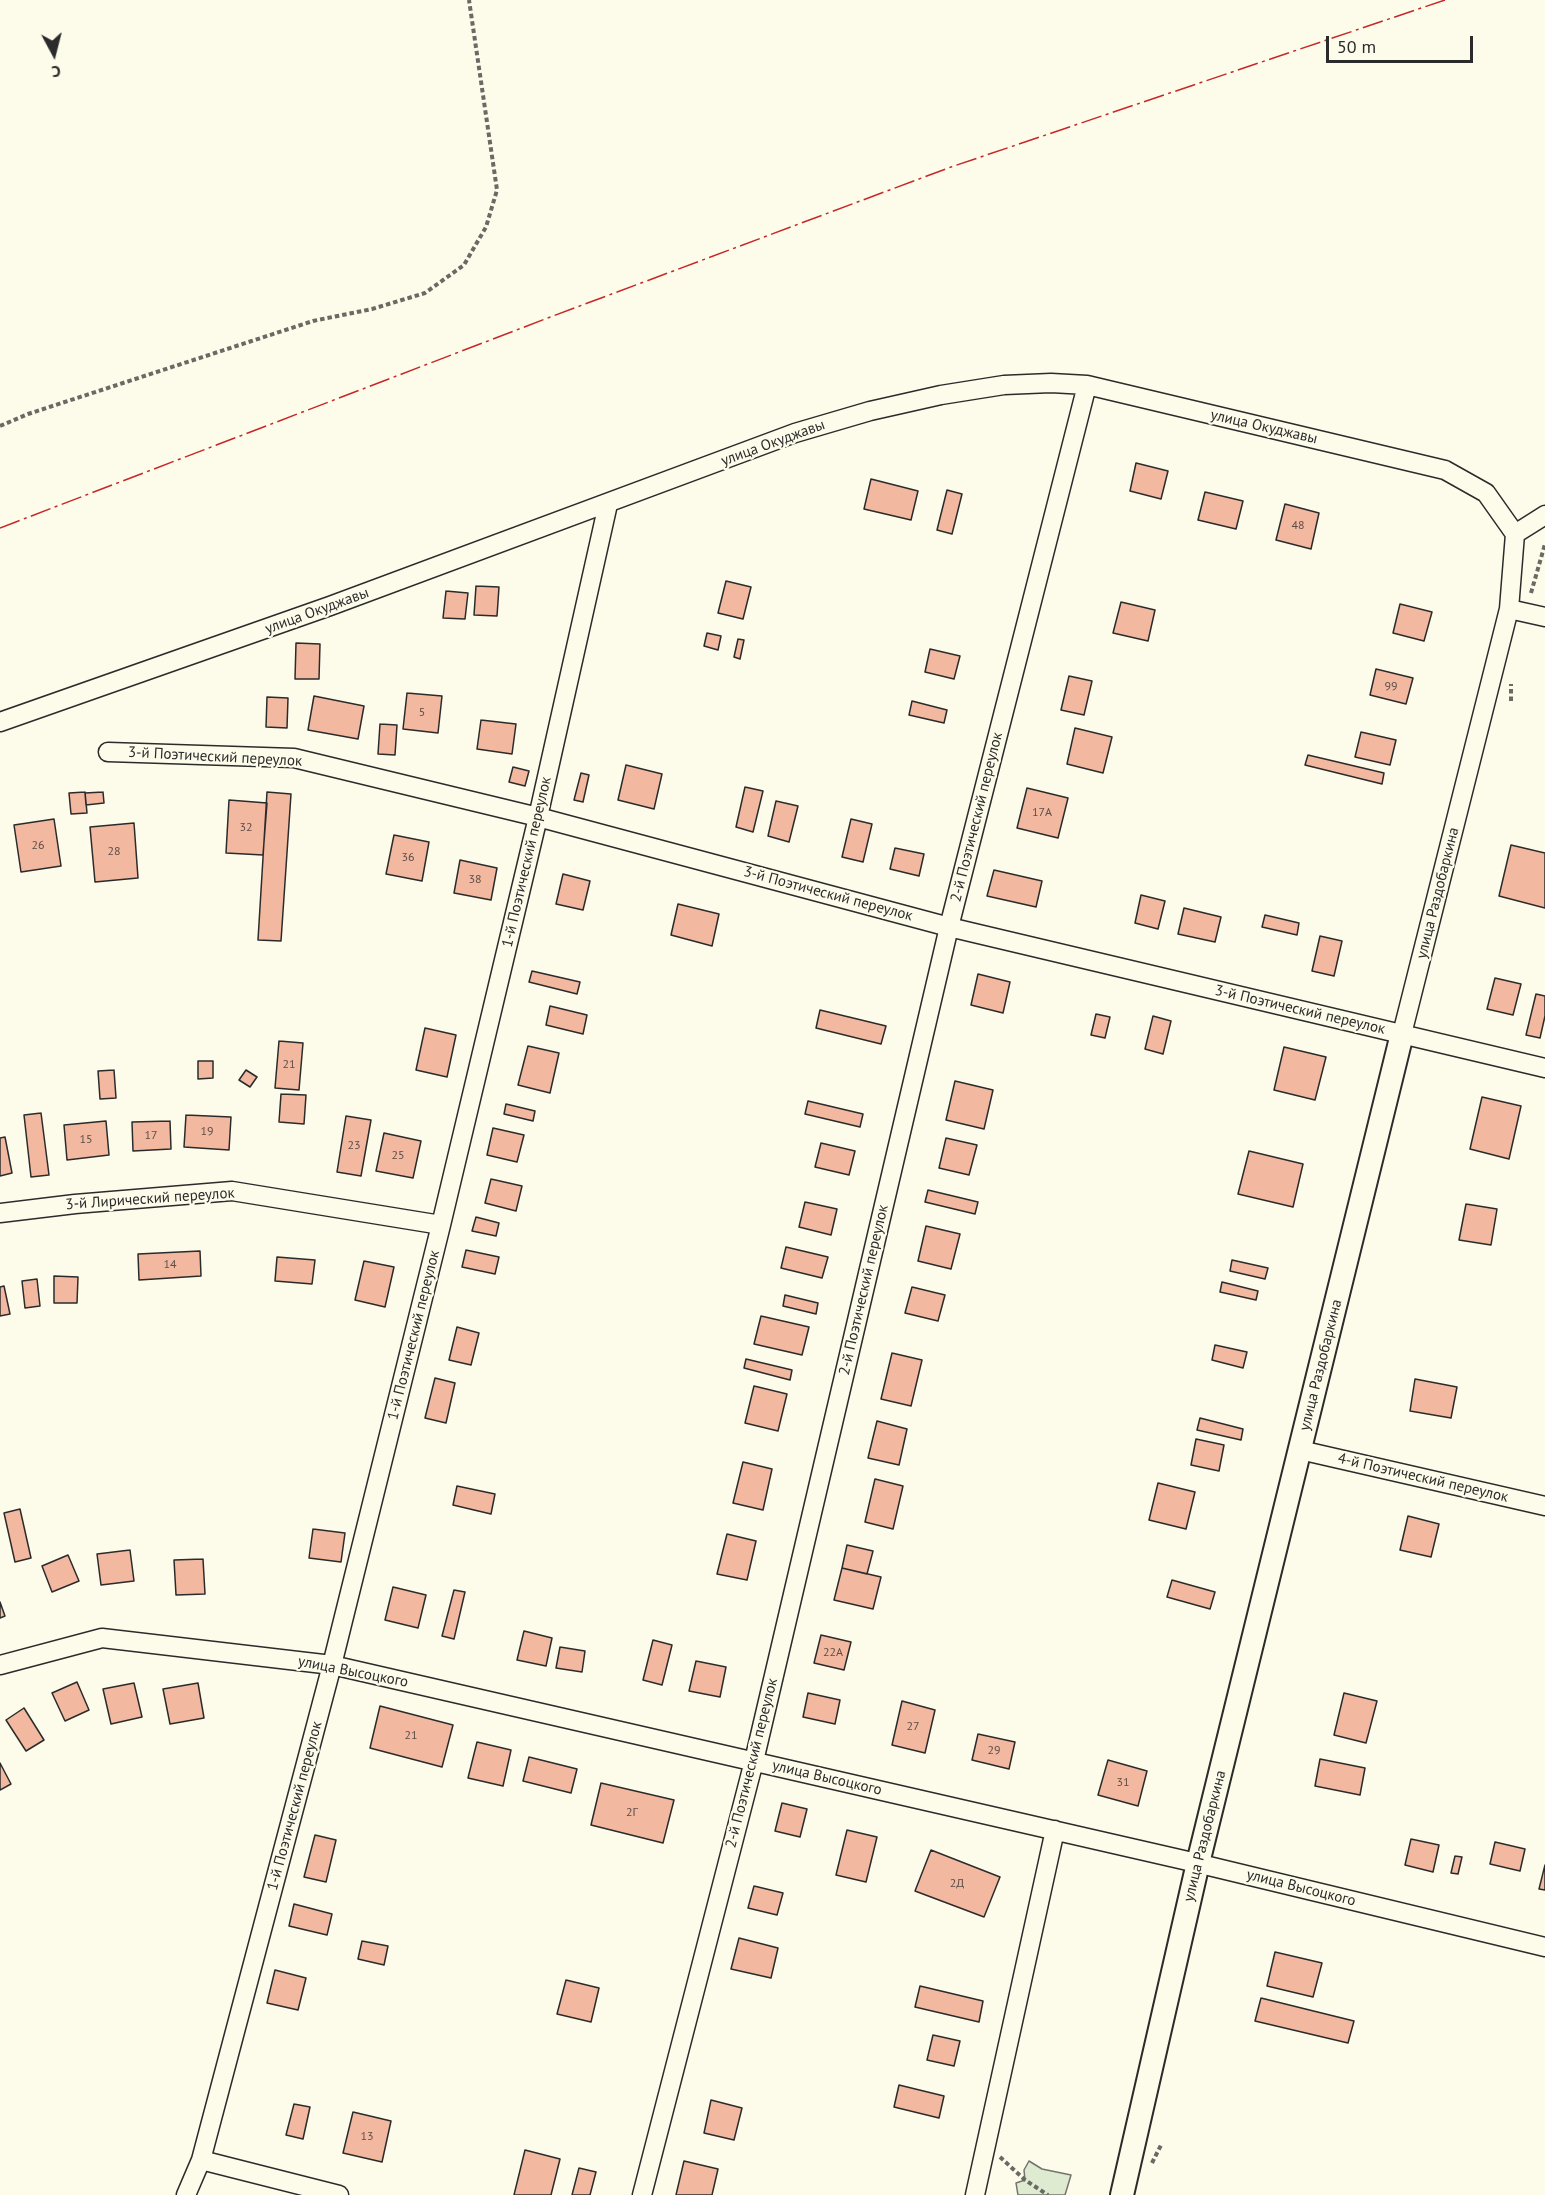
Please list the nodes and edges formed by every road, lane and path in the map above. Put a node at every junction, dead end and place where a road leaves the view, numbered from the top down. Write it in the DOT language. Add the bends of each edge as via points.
graph roads {
  1 [pos="469,0"];
  2 [pos="1088,385"];
  3 [pos="0,426"];
  4 [pos="608,504"];
  5 [pos="1545,515"];
  6 [pos="1515,534"];
  7 [pos="1509,609"];
  8 [pos="1545,617"];
  9 [pos="0,722"];
  10 [pos="108,752"];
  11 [pos="538,817"];
  12 [pos="949,927"];
  13 [pos="1402,1034"];
  14 [pos="1545,1068"];
  15 [pos="0,1213"];
  16 [pos="441,1225"];
  17 [pos="1300,1450"];
  18 [pos="1545,1506"];
  19 [pos="0,1665"];
  20 [pos="332,1665"];
  21 [pos="754,1761"];
  22 [pos="1055,1830"];
  23 [pos="1198,1863"];
  24 [pos="1545,1947"];
  25 [pos="986,2145"];
  26 [pos="201,2160"];
  27 [pos="185,2194"];
  28 [pos="339,2195"];
  29 [pos="642,2195"];
  30 [pos="975,2195"];
  31 [pos="1047,2195"];
  32 [pos="1122,2195"];
  1 -- 3 [label="path" via="497,190 486,228 464,265 425,293 313,321"];
  2 -- 4 [label="street, улица Окуджавы" via="1004,385 870,411 795,433"];
  2 -- 6 [label="street, улица Окуджавы" via="1445,470 1486,493"];
  2 -- 12 [label="street, 2-й Поэтический переулок"];
  4 -- 9 [label="street, улица Окуджавы"];
  4 -- 11 [label="street, 1-й Поэтический переулок"];
  5 -- 6 [label="street"];
  6 -- 7 [label="street, улица Раздобаркина"];
  7 -- 8 [label="street"];
  7 -- 13 [label="street, улица Раздобаркина"];
  10 -- 11 [label="street, 3-й Поэтический переулок" via="294,758"];
  11 -- 12 [label="street, 3-й Поэтический переулок"];
  11 -- 16 [label="street, 1-й Поэтический переулок"];
  12 -- 13 [label="street, 3-й Поэтический переулок"];
  12 -- 21 [label="street, 2-й Поэтический переулок"];
  13 -- 14 [label="street, 3-й Поэтический переулок"];
  13 -- 17 [label="street, улица Раздобаркина"];
  15 -- 16 [label="street, 3-й Лирический переулок" via="232,1191"];
  16 -- 20 [label="street, 1-й Поэтический переулок"];
  17 -- 18 [label="street, 4-й Поэтический переулок"];
  17 -- 23 [label="street, улица Раздобаркина"];
  19 -- 20 [label="street, улица Высоцкого" via="102,1638"];
  20 -- 21 [label="street, улица Высоцкого"];
  20 -- 26 [label="street, 1-й Поэтический переулок"];
  21 -- 22 [label="street, улица Высоцкого"];
  21 -- 29 [label="street, 2-й Поэтический переулок"];
  22 -- 23 [label="street, улица Высоцкого"];
  22 -- 25 [label="street"];
  23 -- 24 [label="street, улица Высоцкого"];
  23 -- 32 [label="street, улица Раздобаркина"];
  25 -- 30 [label="street"];
  25 -- 31 [label="path"];
  26 -- 27 [label="street, 1-й Поэтический переулок"];
  26 -- 28 [label="street"];
}
